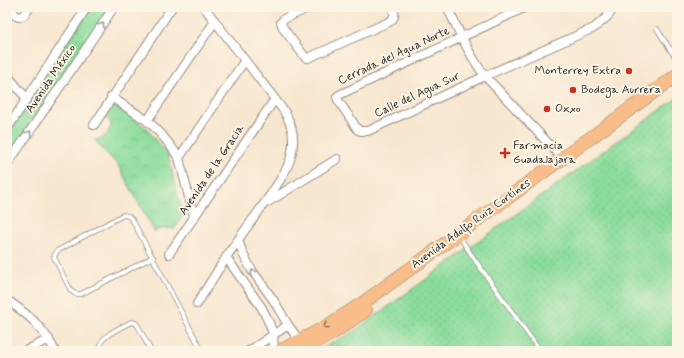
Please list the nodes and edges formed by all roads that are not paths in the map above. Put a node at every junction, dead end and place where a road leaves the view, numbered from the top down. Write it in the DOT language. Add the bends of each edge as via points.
graph roads {
  1 [pos="10,7"];
  2 [pos="30,7"];
  3 [pos="88,7"];
  4 [pos="114,7"];
  5 [pos="172,7"];
  6 [pos="204,7"];
  7 [pos="310,7"];
  8 [pos="393,7"];
  9 [pos="447,7"];
  10 [pos="526,7"];
  11 [pos="614,9"];
  12 [pos="215,21"];
  13 [pos="657,29"];
  14 [pos="462,38"];
  15 [pos="677,48"];
  16 [pos="670,50"];
  17 [pos="245,60"];
  18 [pos="677,60"];
  19 [pos="7,75"];
  20 [pos="677,75"];
  21 [pos="485,76"];
  22 [pos="677,85"];
  23 [pos="111,97"];
  24 [pos="27,99"];
  25 [pos="275,99"];
  26 [pos="147,121"];
  27 [pos="94,124"];
  28 [pos="7,129"];
  29 [pos="358,130"];
  30 [pos="179,158"];
  31 [pos="337,159"];
  32 [pos="563,159"];
  33 [pos="7,165"];
  34 [pos="265,203"];
  35 [pos="194,217"];
  36 [pos="460,237"];
  37 [pos="238,240"];
  38 [pos="169,254"];
  39 [pos="153,257"];
  40 [pos="226,257"];
  41 [pos="9,304"];
  42 [pos="197,304"];
  43 [pos="288,325"];
  44 [pos="273,334"];
  45 [pos="49,339"];
  46 [pos="298,348"];
  47 [pos="25,351"];
  48 [pos="55,351"];
  49 [pos="104,351"];
  50 [pos="151,351"];
  51 [pos="202,351"];
  52 [pos="249,351"];
  53 [pos="274,351"];
  54 [pos="280,351"];
  55 [pos="540,351"];
  1 -- 2 [label="street" via="19,17"];
  3 -- 24 [label="street, Avenida México"];
  33 -- 4 [label="street, Avenida México, one-way"];
  5 -- 23 [label="street"];
  6 -- 12 [label="street"];
  7 -- 8 [label="street" via="282,22 283,28 307,58 391,21 395,15"];
  9 -- 14 [label="street"];
  10 -- 14 [label="street, Cerrada del Agua Norte"];
  11 -- 21 [label="street, Calle del Agua Sur" via="594,28"];
  12 -- 17 [label="street"];
  12 -- 26 [label="street"];
  13 -- 16 [label="lane"];
  14 -- 21 [label="street"];
  14 -- 29 [label="street, Cerrada del Agua Norte" via="339,95 338,100"];
  15 -- 16 [label="lane"];
  16 -- 18 [label="lane"];
  17 -- 25 [label="street"];
  17 -- 30 [label="street"];
  19 -- 24 [label="street"];
  20 -- 32 [label="main road, Avenida Adolfo Ruiz Cortínes"];
  21 -- 29 [label="street, Calle del Agua Sur" via="368,131"];
  21 -- 32 [label="street"];
  22 -- 36 [label="main road"];
  23 -- 26 [label="street"];
  23 -- 27 [label="street"];
  24 -- 28 [label="street, Avenida México"];
  25 -- 34 [label="street" via="290,123 294,139 286,170"];
  25 -- 35 [label="street, Avenida de la Gracia"];
  26 -- 30 [label="street"];
  30 -- 35 [label="street"];
  31 -- 34 [label="street"];
  32 -- 36 [label="main road, Avenida Adolfo Ruiz Cortínes"];
  34 -- 37 [label="street"];
  35 -- 38 [label="street, Avenida de la Gracia"];
  36 -- 46 [label="main road, Avenida Adolfo Ruiz Cortínes"];
  36 -- 55 [label="lane"];
  37 -- 40 [label="street"];
  43 -- 37 [label="street, one-way" via="251,269"];
  39 -- 39 [label="lane" via="130,216 126,215 57,251 54,257 71,291 77,294"];
  39 -- 51 [label="lane"];
  40 -- 42 [label="street"];
  40 -- 44 [label="street" via="262,308"];
  41 -- 45 [label="street" via="27,314"];
  43 -- 44 [label="street"];
  43 -- 46 [label="street"];
  44 -- 52 [label="street"];
  44 -- 53 [label="street"];
  45 -- 47 [label="street"];
  45 -- 48 [label="street"];
  46 -- 54 [label="main road, Avenida Adolfo Ruiz Cortínes"];
  49 -- 50 [label="lane" via="101,345 104,337 131,322 138,324"];
}
